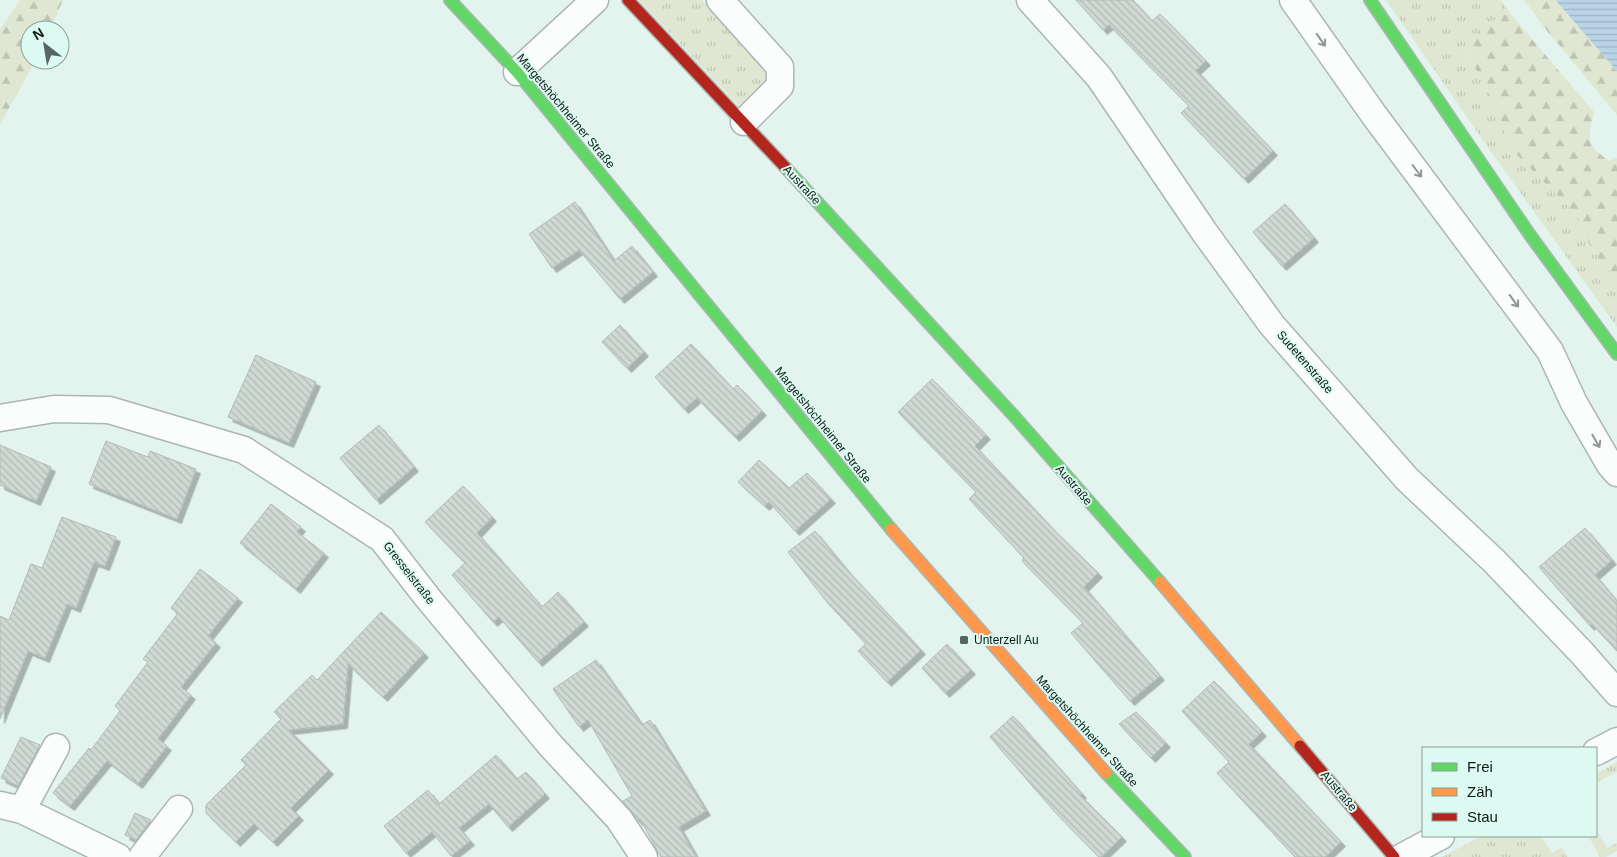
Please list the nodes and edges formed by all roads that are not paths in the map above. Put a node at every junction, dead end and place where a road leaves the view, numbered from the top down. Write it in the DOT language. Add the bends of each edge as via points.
graph roads {
  1 [pos="450,0"];
  2 [pos="595,0"];
  3 [pos="628,0"];
  4 [pos="720,0"];
  5 [pos="1030,0"];
  6 [pos="1293,0"];
  7 [pos="1370,0"];
  8 [pos="517,72"];
  9 [pos="744,122"];
  10 [pos="1617,354"];
  11 [pos="0,418"];
  12 [pos="1617,472"];
  13 [pos="1617,693"];
  14 [pos="1617,741"];
  15 [pos="56,747"];
  16 [pos="1597,751"];
  17 [pos="11,808"];
  18 [pos="179,809"];
  19 [pos="1439,837"];
  20 [pos="78,848"];
  21 [pos="118,857"];
  22 [pos="142,857"];
  23 [pos="644,857"];
  24 [pos="1185,857"];
  25 [pos="1394,857"];
  26 [pos="1402,857"];
  1 -- 8 [label="street, Margetshöchheimer Straße"];
  2 -- 8 [label="street"];
  3 -- 9 [label="street, Austraße"];
  4 -- 9 [label="street" via="780,67 780,86"];
  5 -- 13 [label="street, Sudetenstraße" via="1099,76 1204,233 1272,324 1407,479 1494,561"];
  6 -- 12 [label="street, one-way" via="1374,115 1550,350 1574,404"];
  7 -- 10 [label="street" via="1525,227"];
  8 -- 24 [label="street, Margetshöchheimer Straße" via="896,536 1122,791"];
  9 -- 25 [label="street, Austraße" via="1015,418"];
  11 -- 23 [label="street, Gresselstraße" via="54,409 109,410 225,443 244,450 382,539 551,746 619,819"];
  14 -- 16 [label="street"];
  15 -- 17 [label="street"];
  17 -- 20 [label="street"];
  18 -- 22 [label="street"];
  19 -- 26 [label="street"];
  20 -- 21 [label="street"];
}
